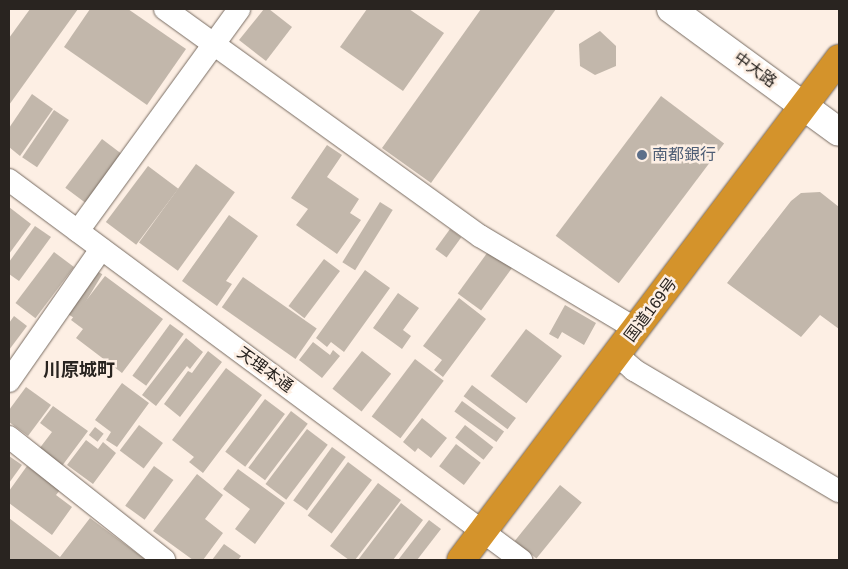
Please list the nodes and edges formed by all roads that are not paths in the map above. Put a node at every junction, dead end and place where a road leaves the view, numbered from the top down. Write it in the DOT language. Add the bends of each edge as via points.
graph roads {
  1 [pos="165,9"];
  2 [pos="239,9"];
  3 [pos="670,9"];
  4 [pos="212,44"];
  5 [pos="839,59"];
  6 [pos="805,106"];
  7 [pos="839,132"];
  8 [pos="9,180"];
  9 [pos="78,232"];
  10 [pos="101,249"];
  11 [pos="636,329"];
  12 [pos="617,355"];
  13 [pos="9,381"];
  14 [pos="9,437"];
  15 [pos="839,491"];
  16 [pos="482,533"];
  17 [pos="164,560"];
  18 [pos="461,560"];
  19 [pos="521,560"];
  1 -- 4 [label="street"];
  2 -- 4 [label="street"];
  3 -- 6 [label="street, 中大路"];
  4 -- 9 [label="street"];
  4 -- 11 [label="street" via="480,236"];
  5 -- 6 [label="highway, 国道169号"];
  6 -- 7 [label="street, 中大路"];
  6 -- 11 [label="highway, 国道169号"];
  8 -- 9 [label="street, 天理本通"];
  9 -- 10 [label="street, 天理本通"];
  10 -- 13 [label="street"];
  10 -- 16 [label="street, 天理本通"];
  11 -- 12 [label="highway, 国道169号"];
  12 -- 15 [label="street" via="634,370"];
  12 -- 16 [label="highway, 国道169号"];
  14 -- 17 [label="street"];
  16 -- 18 [label="highway, 国道169号"];
  16 -- 19 [label="street, 天理本通"];
}
